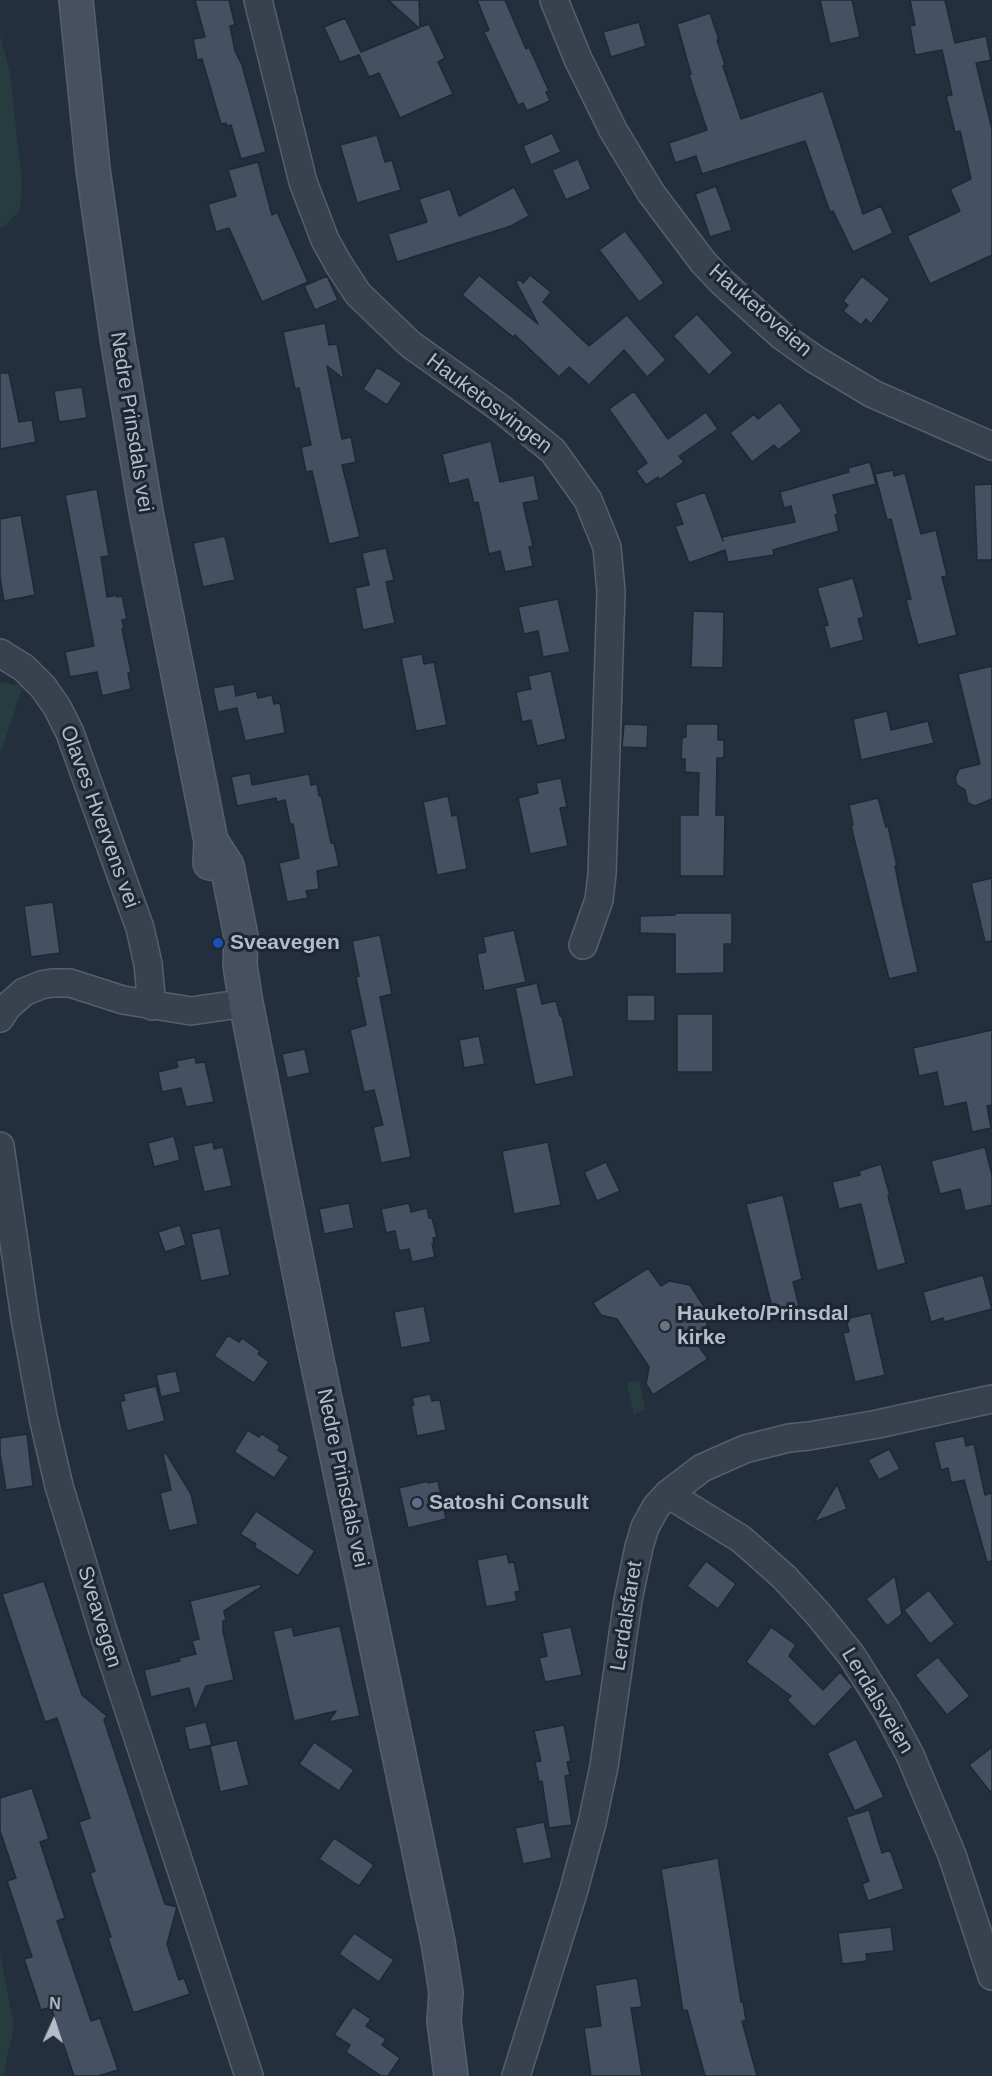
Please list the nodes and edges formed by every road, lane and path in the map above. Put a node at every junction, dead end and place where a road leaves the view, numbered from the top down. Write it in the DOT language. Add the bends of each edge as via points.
graph roads {
  1 [pos="76,0"];
  2 [pos="258,0"];
  3 [pos="554,0"];
  4 [pos="992,446"];
  5 [pos="0,653"];
  6 [pos="583,945"];
  7 [pos="246,1003"];
  8 [pos="152,1006"];
  9 [pos="0,1018"];
  10 [pos="0,1146"];
  11 [pos="992,1399"];
  12 [pos="668,1494"];
  13 [pos="992,1976"];
  14 [pos="446,1992"];
  15 [pos="249,2076"];
  16 [pos="451,2076"];
  17 [pos="468,2076"];
  18 [pos="516,2076"];
  1 -- 7 [label="main road, Nedre Prinsdals vei" via="93,169 135,454 211,841 226,866 241,936 240,965"];
  2 -- 6 [label="street, Hauketosvingen" via="303,182 339,265 358,294 410,344 553,451 588,500 606,547 611,592 602,874 599,900"];
  3 -- 4 [label="street, Hauketoveien" via="613,130 651,193 722,282 782,336 816,360 873,394"];
  5 -- 8 [label="street, Olaves Hvervens vei" via="35,677 70,733 140,928"];
  7 -- 8 [label="street" via="191,1011"];
  7 -- 14 [label="main road, Nedre Prinsdals vei"];
  8 -- 9 [label="street" via="70,983 52,983 24,992"];
  10 -- 15 [label="street, Sveavegen" via="25,1318 59,1486"];
  11 -- 12 [label="street, Lerdalsfaret" via="878,1425 763,1444 715,1461"];
  12 -- 13 [label="street, Lerdalsveien" via="741,1539 784,1577 852,1656 910,1755 952,1856"];
  12 -- 18 [label="street, Lerdalsfaret" via="645,1527 639,1547 592,1823"];
  14 -- 16 [label="main road, Nedre Prinsdals vei" via="444,2021"];
  14 -- 17 [label="main road, Nedre Prinsdals vei" via="462,2026"];
}
